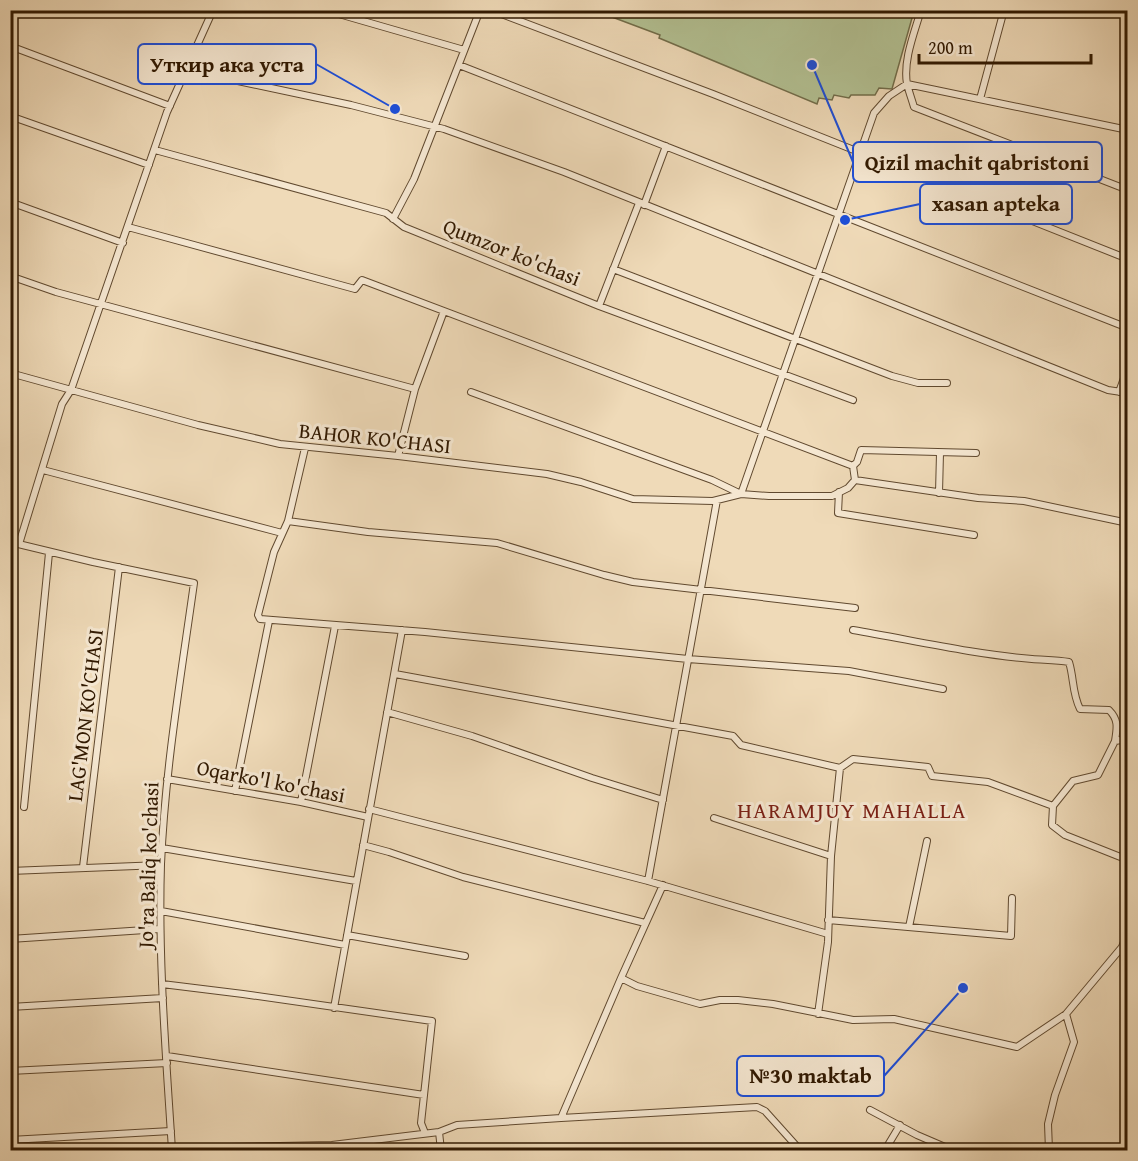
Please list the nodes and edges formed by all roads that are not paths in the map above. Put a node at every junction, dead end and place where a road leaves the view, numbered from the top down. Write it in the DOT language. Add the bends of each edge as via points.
graph roads {
  1 [pos="213,10"];
  2 [pos="325,10"];
  3 [pos="480,10"];
  4 [pos="491,10"];
  5 [pos="921,10"];
  6 [pos="1004,10"];
  7 [pos="10,46"];
  8 [pos="464,50"];
  9 [pos="459,65"];
  10 [pos="186,70"];
  11 [pos="907,84"];
  12 [pos="980,99"];
  13 [pos="170,106"];
  14 [pos="10,116"];
  15 [pos="434,127"];
  16 [pos="1128,130"];
  17 [pos="666,146"];
  18 [pos="155,150"];
  19 [pos="860,151"];
  20 [pos="149,165"];
  21 [pos="1128,190"];
  22 [pos="10,201"];
  23 [pos="641,204"];
  24 [pos="838,214"];
  25 [pos="393,219"];
  26 [pos="128,227"];
  27 [pos="123,243"];
  28 [pos="1128,259"];
  29 [pos="614,269"];
  30 [pos="818,274"];
  31 [pos="10,276"];
  32 [pos="100,304"];
  33 [pos="599,306"];
  34 [pos="444,311"];
  35 [pos="1128,328"];
  36 [pos="796,338"];
  37 [pos="1128,368"];
  38 [pos="10,373"];
  39 [pos="783,374"];
  40 [pos="947,383"];
  41 [pos="416,389"];
  42 [pos="71,390"];
  43 [pos="471,392"];
  44 [pos="1119,392"];
  45 [pos="1128,393"];
  46 [pos="853,400"];
  47 [pos="764,432"];
  48 [pos="305,448"];
  49 [pos="940,453"];
  50 [pos="976,453"];
  51 [pos="398,456"];
  52 [pos="853,466"];
  53 [pos="43,470"];
  54 [pos="855,480"];
  55 [pos="839,492"];
  56 [pos="939,493"];
  57 [pos="741,494"];
  58 [pos="717,500"];
  59 [pos="288,521"];
  60 [pos="1128,524"];
  61 [pos="282,533"];
  62 [pos="974,535"];
  63 [pos="10,542"];
  64 [pos="19,544"];
  65 [pos="49,553"];
  66 [pos="119,567"];
  67 [pos="701,589"];
  68 [pos="855,608"];
  69 [pos="269,621"];
  70 [pos="334,626"];
  71 [pos="402,630"];
  72 [pos="853,630"];
  73 [pos="688,659"];
  74 [pos="395,674"];
  75 [pos="944,689"];
  76 [pos="387,711"];
  77 [pos="677,726"];
  78 [pos="1128,739"];
  79 [pos="1115,741"];
  80 [pos="840,768"];
  81 [pos="167,779"];
  82 [pos="235,791"];
  83 [pos="663,800"];
  84 [pos="301,802"];
  85 [pos="1053,806"];
  86 [pos="24,807"];
  87 [pos="369,809"];
  88 [pos="368,817"];
  89 [pos="714,818"];
  90 [pos="927,841"];
  91 [pos="363,845"];
  92 [pos="162,848"];
  93 [pos="831,856"];
  94 [pos="1128,860"];
  95 [pos="161,865"];
  96 [pos="83,867"];
  97 [pos="10,871"];
  98 [pos="356,881"];
  99 [pos="648,881"];
  100 [pos="663,885"];
  101 [pos="1012,898"];
  102 [pos="161,911"];
  103 [pos="828,920"];
  104 [pos="645,923"];
  105 [pos="909,927"];
  106 [pos="160,929"];
  107 [pos="1128,929"];
  108 [pos="828,934"];
  109 [pos="347,935"];
  110 [pos="1127,937"];
  111 [pos="10,939"];
  112 [pos="345,945"];
  113 [pos="465,956"];
  114 [pos="621,978"];
  115 [pos="162,984"];
  116 [pos="163,998"];
  117 [pos="10,1007"];
  118 [pos="334,1008"];
  119 [pos="818,1014"];
  120 [pos="1066,1014"];
  121 [pos="167,1060"];
  122 [pos="10,1071"];
  123 [pos="424,1095"];
  124 [pos="870,1110"];
  125 [pos="561,1118"];
  126 [pos="900,1125"];
  127 [pos="171,1131"];
  128 [pos="439,1132"];
  129 [pos="425,1133"];
  130 [pos="10,1140"];
  131 [pos="172,1149"];
  132 [pos="441,1150"];
  133 [pos="802,1150"];
  134 [pos="885,1150"];
  135 [pos="952,1150"];
  136 [pos="1049,1150"];
  1 -- 10 [label="street"];
  2 -- 8 [label="street"];
  3 -- 8 [label="street"];
  4 -- 19 [label="street"];
  5 -- 11 [label="street" via="908,56"];
  6 -- 12 [label="street"];
  7 -- 13 [label="street"];
  8 -- 9 [label="street"];
  9 -- 15 [label="street"];
  9 -- 17 [label="street"];
  10 -- 13 [label="street"];
  10 -- 15 [label="street"];
  11 -- 12 [label="street"];
  11 -- 19 [label="street" via="874,113"];
  11 -- 21 [label="street" via="914,107"];
  12 -- 16 [label="street"];
  13 -- 18 [label="street"];
  14 -- 20 [label="street"];
  15 -- 23 [label="street" via="564,172"];
  15 -- 25 [label="street"];
  17 -- 23 [label="street"];
  17 -- 24 [label="street"];
  18 -- 20 [label="street"];
  18 -- 25 [label="street, Qumzor ko'chasi" via="386,213"];
  19 -- 24 [label="street"];
  19 -- 28 [label="street"];
  20 -- 26 [label="street"];
  22 -- 27 [label="street"];
  23 -- 29 [label="street"];
  23 -- 30 [label="street"];
  24 -- 30 [label="street"];
  24 -- 35 [label="street"];
  25 -- 33 [label="street, Qumzor ko'chasi" via="404,227"];
  26 -- 27 [label="street"];
  26 -- 34 [label="street" via="355,289 362,280"];
  27 -- 32 [label="street"];
  29 -- 33 [label="street"];
  29 -- 36 [label="street"];
  30 -- 36 [label="street"];
  30 -- 44 [label="street"];
  31 -- 32 [label="street"];
  32 -- 41 [label="street"];
  32 -- 42 [label="street"];
  33 -- 39 [label="street, Qumzor ko'chasi"];
  34 -- 41 [label="street"];
  34 -- 47 [label="street"];
  36 -- 39 [label="street"];
  36 -- 40 [label="street" via="892,376 918,383"];
  37 -- 44 [label="street"];
  38 -- 42 [label="street, BAHOR KO'CHASI"];
  39 -- 46 [label="street, Qumzor ko'chasi"];
  39 -- 47 [label="street"];
  41 -- 51 [label="street"];
  42 -- 48 [label="street, BAHOR KO'CHASI" via="198,425"];
  42 -- 53 [label="street" via="62,404"];
  43 -- 57 [label="street"];
  44 -- 45 [label="street"];
  47 -- 52 [label="street"];
  47 -- 57 [label="street"];
  48 -- 51 [label="street, BAHOR KO'CHASI"];
  48 -- 59 [label="street"];
  49 -- 50 [label="street"];
  49 -- 52 [label="street" via="861,450"];
  49 -- 56 [label="street"];
  51 -- 58 [label="street, BAHOR KO'CHASI" via="547,474 633,499"];
  52 -- 54 [label="street"];
  53 -- 61 [label="street"];
  53 -- 64 [label="street"];
  54 -- 55 [label="street"];
  54 -- 56 [label="street"];
  55 -- 57 [label="street" via="831,496"];
  55 -- 62 [label="street" via="838,513"];
  56 -- 60 [label="street" via="1024,501"];
  57 -- 58 [label="street, BAHOR KO'CHASI"];
  58 -- 67 [label="street"];
  59 -- 61 [label="street"];
  59 -- 67 [label="street" via="497,543 633,582"];
  61 -- 69 [label="street" via="258,615"];
  63 -- 64 [label="street"];
  64 -- 65 [label="street"];
  65 -- 66 [label="street"];
  65 -- 86 [label="street"];
  66 -- 81 [label="street, Jo'ra Baliq ko'chasi" via="194,583"];
  66 -- 96 [label="street, LAG'MON KO'CHASI"];
  67 -- 68 [label="street"];
  67 -- 73 [label="street"];
  69 -- 70 [label="street"];
  69 -- 82 [label="street"];
  70 -- 71 [label="street"];
  70 -- 84 [label="street"];
  71 -- 73 [label="street"];
  71 -- 74 [label="street"];
  72 -- 79 [label="street" via="1069,662 1080,709 1109,710 1118,724"];
  73 -- 75 [label="street" via="849,671"];
  73 -- 77 [label="street"];
  74 -- 76 [label="street"];
  74 -- 77 [label="street"];
  76 -- 83 [label="street"];
  76 -- 87 [label="street"];
  77 -- 80 [label="street" via="733,736 741,745"];
  77 -- 83 [label="street"];
  78 -- 79 [label="street"];
  79 -- 85 [label="street" via="1098,775 1073,781"];
  80 -- 85 [label="street" via="853,759 928,766 932,776 988,782"];
  80 -- 93 [label="street"];
  81 -- 82 [label="street, Oqarko'l ko'chasi"];
  81 -- 92 [label="street, Jo'ra Baliq ko'chasi"];
  82 -- 84 [label="street, Oqarko'l ko'chasi"];
  83 -- 99 [label="street"];
  84 -- 88 [label="street, Oqarko'l ko'chasi"];
  85 -- 94 [label="street" via="1052,825 1065,836"];
  87 -- 88 [label="street"];
  87 -- 99 [label="street"];
  88 -- 91 [label="street"];
  89 -- 93 [label="street"];
  90 -- 105 [label="street"];
  91 -- 98 [label="street"];
  91 -- 104 [label="street" via="463,877"];
  92 -- 95 [label="street, Jo'ra Baliq ko'chasi"];
  92 -- 98 [label="street"];
  93 -- 103 [label="street"];
  95 -- 96 [label="street"];
  95 -- 102 [label="street, Jo'ra Baliq ko'chasi"];
  96 -- 97 [label="street"];
  98 -- 109 [label="street"];
  99 -- 100 [label="street"];
  100 -- 104 [label="street"];
  100 -- 108 [label="street"];
  101 -- 105 [label="street" via="1011,936"];
  102 -- 106 [label="street, Jo'ra Baliq ko'chasi"];
  102 -- 112 [label="street"];
  103 -- 105 [label="street"];
  103 -- 108 [label="street"];
  104 -- 114 [label="street"];
  106 -- 111 [label="street"];
  106 -- 115 [label="street, Jo'ra Baliq ko'chasi"];
  107 -- 110 [label="street"];
  108 -- 119 [label="street"];
  109 -- 112 [label="street"];
  109 -- 113 [label="street"];
  110 -- 120 [label="street"];
  112 -- 118 [label="street"];
  114 -- 119 [label="street" via="700,1004 738,1000"];
  114 -- 125 [label="street"];
  115 -- 116 [label="street, Jo'ra Baliq ko'chasi"];
  115 -- 118 [label="street"];
  116 -- 117 [label="street"];
  116 -- 121 [label="street, Jo'ra Baliq ko'chasi"];
  118 -- 123 [label="street" via="432,1022"];
  119 -- 120 [label="street" via="853,1020 894,1019 1017,1047"];
  120 -- 136 [label="street" via="1074,1042 1048,1124"];
  121 -- 122 [label="street"];
  121 -- 123 [label="street"];
  121 -- 127 [label="street, Jo'ra Baliq ko'chasi"];
  123 -- 129 [label="street" via="421,1124"];
  124 -- 126 [label="street"];
  125 -- 128 [label="street" via="457,1125"];
  125 -- 133 [label="street" via="757,1107"];
  126 -- 134 [label="street"];
  126 -- 135 [label="street"];
  127 -- 130 [label="street"];
  127 -- 131 [label="street, Jo'ra Baliq ko'chasi"];
  128 -- 129 [label="street"];
  128 -- 132 [label="street"];
  129 -- 131 [label="street" via="332,1144"];
}
